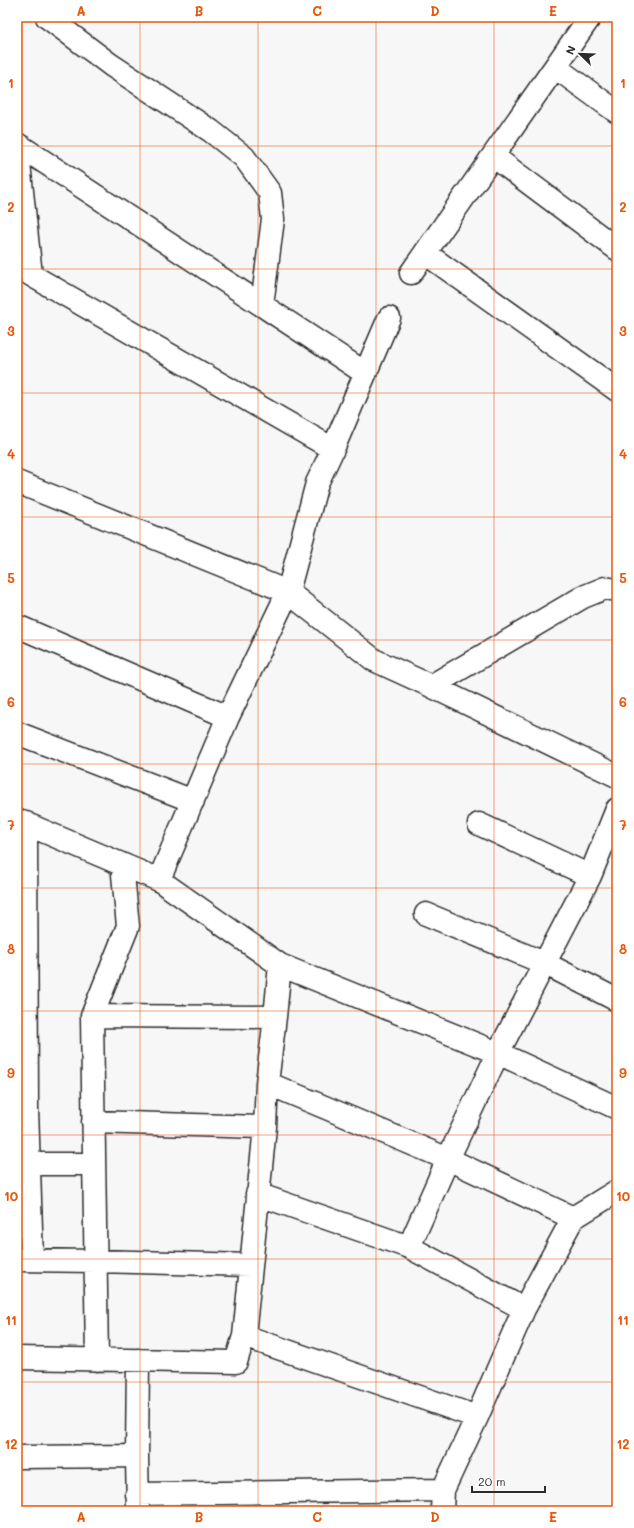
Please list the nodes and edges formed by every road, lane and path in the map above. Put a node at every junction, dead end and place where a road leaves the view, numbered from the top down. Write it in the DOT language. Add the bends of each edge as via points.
graph roads {
  1 [pos="47,17"];
  2 [pos="590,17"];
  3 [pos="555,67"];
  4 [pos="617,112"];
  5 [pos="17,145"];
  6 [pos="493,156"];
  7 [pos="617,249"];
  8 [pos="425,253"];
  9 [pos="411,273"];
  10 [pos="262,305"];
  11 [pos="389,318"];
  12 [pos="365,373"];
  13 [pos="617,390"];
  14 [pos="333,449"];
  15 [pos="17,482"];
  16 [pos="617,590"];
  17 [pos="288,592"];
  18 [pos="17,626"];
  19 [pos="431,686"];
  20 [pos="228,717"];
  21 [pos="17,733"];
  22 [pos="617,776"];
  23 [pos="192,801"];
  24 [pos="617,809"];
  25 [pos="21,822"];
  26 [pos="479,824"];
  27 [pos="122,864"];
  28 [pos="590,876"];
  29 [pos="159,880"];
  30 [pos="426,914"];
  31 [pos="544,963"];
  32 [pos="280,965"];
  33 [pos="22,970"];
  34 [pos="617,1000"];
  35 [pos="92,1016"];
  36 [pos="275,1017"];
  37 [pos="498,1053"];
  38 [pos="22,1067"];
  39 [pos="267,1083"];
  40 [pos="617,1108"];
  41 [pos="93,1122"];
  42 [pos="265,1127"];
  43 [pos="448,1159"];
  44 [pos="23,1164"];
  45 [pos="94,1164"];
  46 [pos="617,1191"];
  47 [pos="257,1194"];
  48 [pos="573,1218"];
  49 [pos="409,1247"];
  50 [pos="25,1260"];
  51 [pos="96,1261"];
  52 [pos="250,1265"];
  53 [pos="524,1309"];
  54 [pos="244,1336"];
  55 [pos="17,1358"];
  56 [pos="97,1360"];
  57 [pos="138,1360"];
  58 [pos="477,1417"];
  59 [pos="136,1456"];
  60 [pos="17,1457"];
  61 [pos="443,1501"];
  62 [pos="138,1503"];
  1 -- 10 [label="street" via="111,65 211,130 244,158 270,193 273,219"];
  2 -- 3 [label="street"];
  3 -- 4 [label="street"];
  3 -- 6 [label="street"];
  5 -- 10 [label="street"];
  5 -- 14 [label="street" via="31,275"];
  6 -- 7 [label="street"];
  6 -- 8 [label="street"];
  8 -- 9 [label="street"];
  8 -- 13 [label="street"];
  10 -- 12 [label="street"];
  11 -- 12 [label="street"];
  12 -- 14 [label="street"];
  14 -- 17 [label="street" via="317,482"];
  15 -- 17 [label="street"];
  16 -- 19 [label="street" via="605,588 583,597"];
  17 -- 19 [label="street" via="374,660"];
  17 -- 20 [label="street"];
  18 -- 20 [label="street"];
  19 -- 22 [label="street"];
  20 -- 23 [label="street"];
  21 -- 23 [label="street"];
  23 -- 29 [label="street"];
  24 -- 28 [label="street"];
  25 -- 27 [label="street"];
  25 -- 33 [label="street"];
  26 -- 28 [label="street"];
  27 -- 29 [label="street"];
  27 -- 35 [label="street" via="128,926"];
  28 -- 31 [label="street"];
  29 -- 32 [label="street"];
  30 -- 31 [label="street"];
  31 -- 34 [label="street"];
  31 -- 37 [label="street"];
  32 -- 36 [label="street"];
  32 -- 37 [label="street"];
  33 -- 38 [label="street"];
  35 -- 36 [label="street"];
  35 -- 41 [label="street"];
  36 -- 39 [label="street"];
  37 -- 40 [label="street"];
  37 -- 43 [label="street"];
  38 -- 44 [label="street"];
  39 -- 42 [label="street"];
  39 -- 43 [label="street"];
  41 -- 42 [label="street"];
  41 -- 45 [label="street"];
  42 -- 47 [label="street"];
  43 -- 48 [label="street"];
  43 -- 49 [label="street"];
  44 -- 45 [label="street"];
  44 -- 50 [label="street"];
  45 -- 51 [label="street"];
  46 -- 48 [label="street"];
  47 -- 49 [label="street"];
  47 -- 52 [label="street"];
  48 -- 53 [label="street"];
  49 -- 53 [label="street"];
  50 -- 51 [label="street"];
  51 -- 52 [label="street"];
  51 -- 56 [label="street"];
  52 -- 54 [label="street"];
  53 -- 58 [label="street"];
  54 -- 57 [label="street" via="236,1362"];
  54 -- 58 [label="street"];
  55 -- 56 [label="street"];
  56 -- 57 [label="street"];
  57 -- 59 [label="street"];
  58 -- 61 [label="street"];
  59 -- 60 [label="street"];
  59 -- 62 [label="street"];
  61 -- 62 [label="street"];
}
